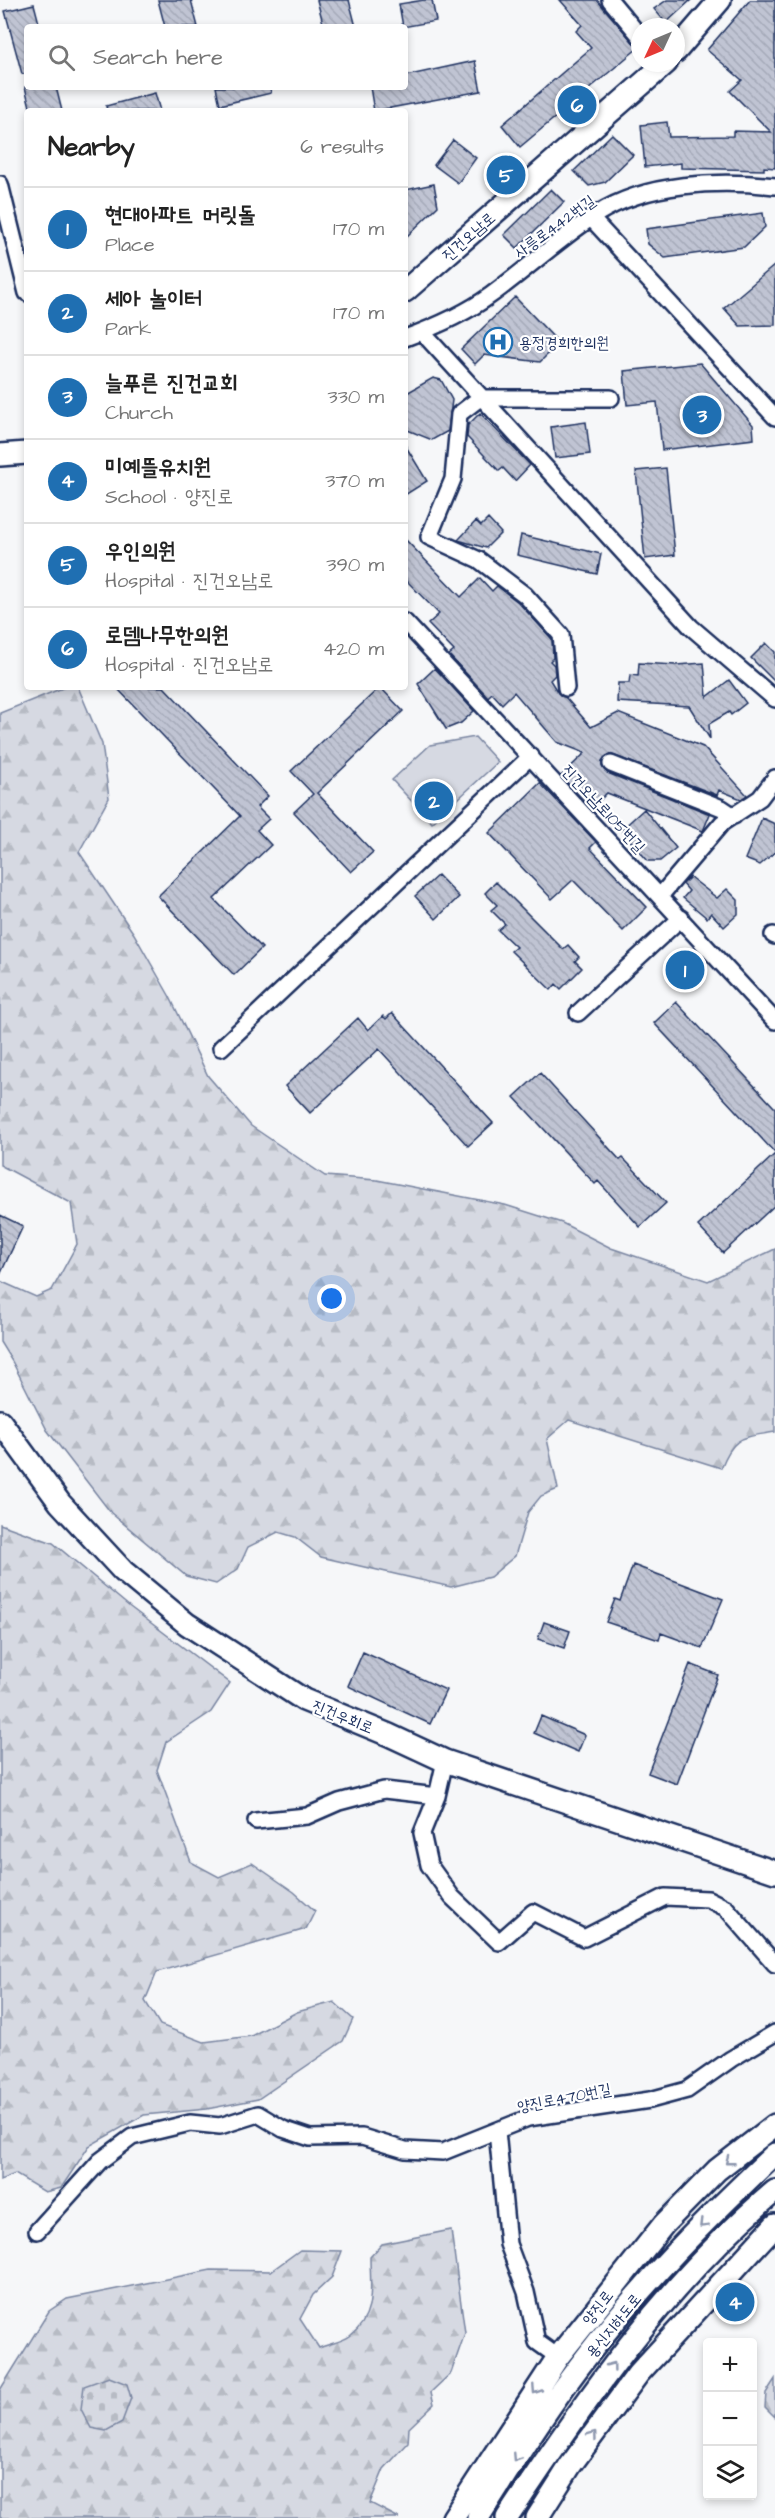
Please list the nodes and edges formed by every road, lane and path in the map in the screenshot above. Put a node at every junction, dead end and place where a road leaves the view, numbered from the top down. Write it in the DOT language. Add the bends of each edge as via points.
graph roads {
  1 [pos="610,0"];
  2 [pos="720,0"];
  3 [pos="631,25"];
  4 [pos="685,40"];
  5 [pos="653,72"];
  6 [pos="0,184"];
  7 [pos="775,186"];
  8 [pos="591,219"];
  9 [pos="24,282"];
  10 [pos="408,288"];
  11 [pos="422,332"];
  12 [pos="408,337"];
  13 [pos="480,398"];
  14 [pos="611,398"];
  15 [pos="775,417"];
  16 [pos="24,453"];
  17 [pos="0,455"];
  18 [pos="408,625"];
  19 [pos="566,688"];
  20 [pos="774,697"];
  21 [pos="531,756"];
  22 [pos="611,764"];
  23 [pos="775,778"];
  24 [pos="734,816"];
  25 [pos="661,895"];
  26 [pos="681,918"];
  27 [pos="578,1013"];
  28 [pos="775,1021"];
  29 [pos="221,1048"];
  30 [pos="0,1421"];
  31 [pos="445,1761"];
  32 [pos="437,1796"];
  33 [pos="256,1821"];
  34 [pos="775,1872"];
  35 [pos="775,1964"];
  36 [pos="775,2033"];
  37 [pos="775,2125"];
  38 [pos="497,2131"];
  39 [pos="775,2154"];
  40 [pos="775,2191"];
  41 [pos="775,2225"];
  42 [pos="37,2231"];
  43 [pos="558,2357"];
  44 [pos="453,2518"];
  45 [pos="478,2518"];
  46 [pos="507,2518"];
  47 [pos="537,2518"];
  1 -- 3 [label="street"];
  2 -- 4 [label="main road, 진건오남로"];
  5 -- 10 [label="main road, 진건오남로"];
  6 -- 9 [label="street"];
  7 -- 8 [label="street, 사릉로442번길" via="672,186 633,198"];
  8 -- 11 [label="street, 사릉로442번길" via="490,296"];
  8 -- 15 [label="street"];
  11 -- 12 [label="street, 사릉로442번길"];
  11 -- 13 [label="street"];
  13 -- 14 [label="street"];
  13 -- 19 [label="street" via="459,414 453,479 429,537 479,560 525,595 561,635"];
  13 -- 20 [label="street" via="692,627"];
  16 -- 17 [label="main road"];
  18 -- 21 [label="street, 진건오남로105번길"];
  21 -- 25 [label="street, 진건오남로105번길"];
  21 -- 29 [label="street"];
  22 -- 24 [label="street"];
  23 -- 24 [label="street" via="760,798"];
  24 -- 25 [label="street" via="722,824"];
  25 -- 26 [label="street, 진건오남로105번길"];
  26 -- 27 [label="street"];
  26 -- 28 [label="street, 진건오남로105번길"];
  30 -- 31 [label="main road, 진건우회로" via="60,1503 115,1563 187,1624 304,1700"];
  31 -- 32 [label="street"];
  31 -- 34 [label="main road, 진건우회로"];
  32 -- 33 [label="street" via="384,1790 339,1802 307,1816"];
  32 -- 35 [label="street" via="422,1833 429,1865 452,1897 499,1942 533,1911 584,1938 665,1898 708,1899 726,1908"];
  36 -- 38 [label="street, 양진로470번길" via="687,2090 650,2100 528,2118"];
  37 -- 43 [label="main road, 양진로, one-way" via="717,2170 664,2224"];
  38 -- 42 [label="street, 양진로470번길" via="443,2152 405,2150 362,2137 310,2138 283,2129 258,2114 220,2126 190,2123 132,2136 100,2161"];
  38 -- 43 [label="street" via="508,2244 526,2292 537,2342"];
  39 -- 45 [label="main road, 용신지하도로, one-way" via="676,2250 617,2318 549,2408"];
  46 -- 40 [label="main road, 용신지하도로, one-way" via="569,2424 626,2348 690,2272"];
  47 -- 41 [label="main road, one-way" via="638,2374"];
  43 -- 44 [label="main road, 양진로, one-way"];
}
